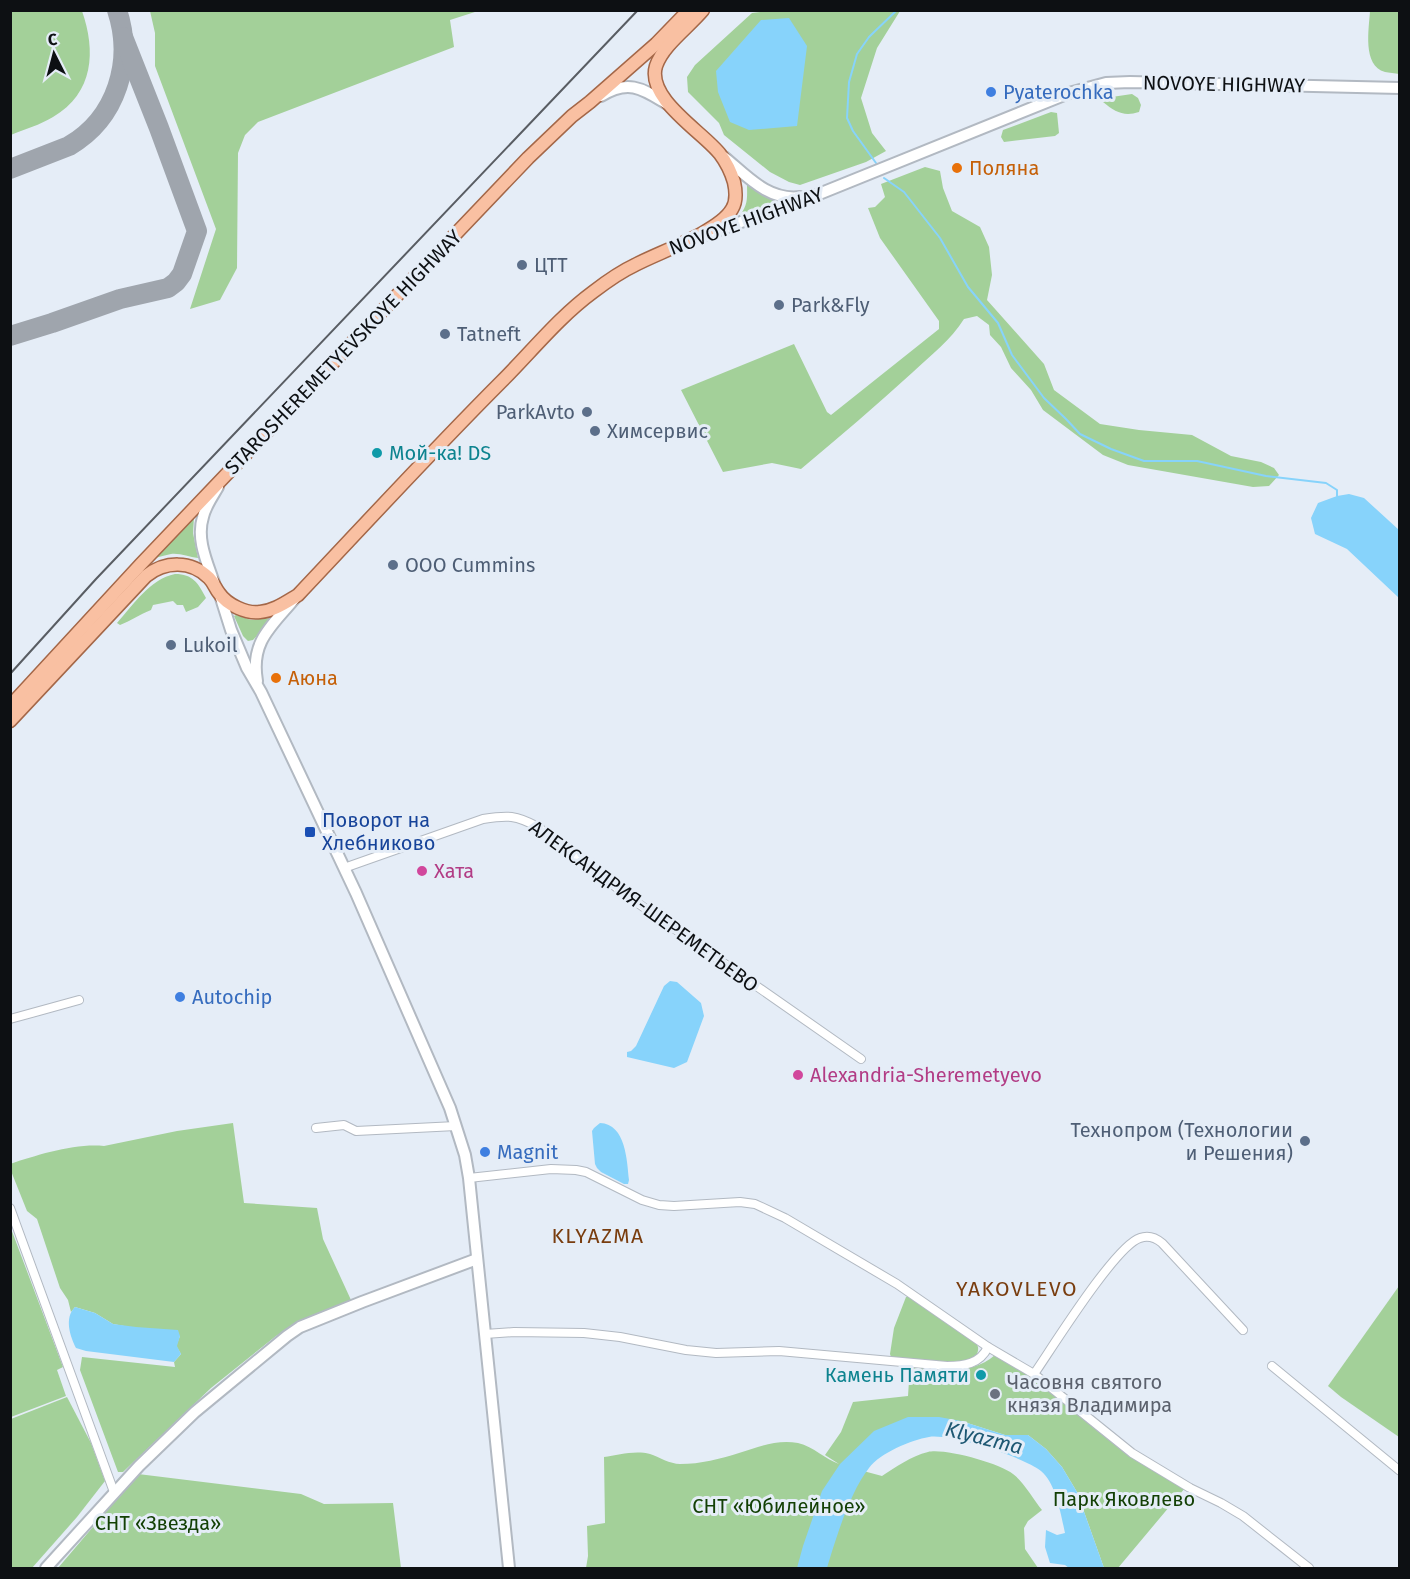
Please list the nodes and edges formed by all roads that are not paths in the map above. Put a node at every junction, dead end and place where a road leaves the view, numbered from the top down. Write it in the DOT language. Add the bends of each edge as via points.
graph roads {
  1 [pos="689,10"];
  2 [pos="703,10"];
  3 [pos="1400,88"];
  4 [pos="590,102"];
  5 [pos="669,105"];
  6 [pos="719,153"];
  7 [pos="819,194"];
  8 [pos="690,240"];
  9 [pos="226,474"];
  10 [pos="214,583"];
  11 [pos="220,595"];
  12 [pos="298,595"];
  13 [pos="258,687"];
  14 [pos="10,706"];
  15 [pos="10,722"];
  16 [pos="344,868"];
  17 [pos="79,1000"];
  18 [pos="10,1019"];
  19 [pos="861,1059"];
  20 [pos="456,1126"];
  21 [pos="316,1128"];
  22 [pos="470,1178"];
  23 [pos="10,1208"];
  24 [pos="477,1259"];
  25 [pos="1243,1330"];
  26 [pos="485,1334"];
  27 [pos="988,1347"];
  28 [pos="1272,1366"];
  29 [pos="1034,1374"];
  30 [pos="1400,1471"];
  31 [pos="114,1492"];
  32 [pos="46,1569"];
  33 [pos="509,1569"];
  34 [pos="1309,1569"];
  1 -- 4 [label="main road, STAROSHEREMETYEVSKOYE HIGHWAY"];
  2 -- 5 [label="main road" via="666,48 656,65 658,89"];
  3 -- 7 [label="main road, NOVOYE HIGHWAY" via="1106,83 1069,93"];
  4 -- 5 [label="main road" via="628,86"];
  4 -- 9 [label="main road, STAROSHEREMETYEVSKOYE HIGHWAY" via="528,159"];
  5 -- 6 [label="main road"];
  6 -- 7 [label="main road" via="760,187 779,197"];
  6 -- 8 [label="main road" via="735,189 733,209"];
  7 -- 8 [label="main road, NOVOYE HIGHWAY"];
  8 -- 12 [label="main road, NOVOYE HIGHWAY" via="632,266 591,292"];
  9 -- 10 [label="main road" via="202,517 204,554"];
  9 -- 14 [label="main road, STAROSHEREMETYEVSKOYE HIGHWAY"];
  10 -- 11 [label="main road"];
  10 -- 15 [label="main road" via="198,569 179,564 153,571"];
  11 -- 12 [label="main road, NOVOYE HIGHWAY" via="250,612 279,606"];
  11 -- 13 [label="main road" via="231,630"];
  12 -- 13 [label="main road" via="257,649"];
  13 -- 16 [label="main road"];
  16 -- 19 [label="street, АЛЕКСАНДРИЯ-ШЕРЕМЕТЬЕВО" via="483,819 514,816 538,827 638,903"];
  16 -- 20 [label="main road"];
  17 -- 18 [label="street"];
  20 -- 21 [label="street" via="356,1131 344,1125"];
  20 -- 22 [label="main road"];
  22 -- 24 [label="main road"];
  22 -- 27 [label="street" via="576,1170 659,1205 755,1204 897,1284"];
  23 -- 31 [label="street"];
  24 -- 26 [label="main road"];
  24 -- 31 [label="main road" via="300,1327 195,1412"];
  25 -- 29 [label="street" via="1162,1243 1140,1238 1125,1248 1104,1272"];
  26 -- 27 [label="street" via="584,1333 716,1353 779,1351 947,1366 970,1364 981,1358"];
  26 -- 33 [label="main road"];
  27 -- 29 [label="street"];
  28 -- 30 [label="street"];
  29 -- 34 [label="street" via="1132,1453 1243,1516"];
  31 -- 32 [label="main road"];
}
